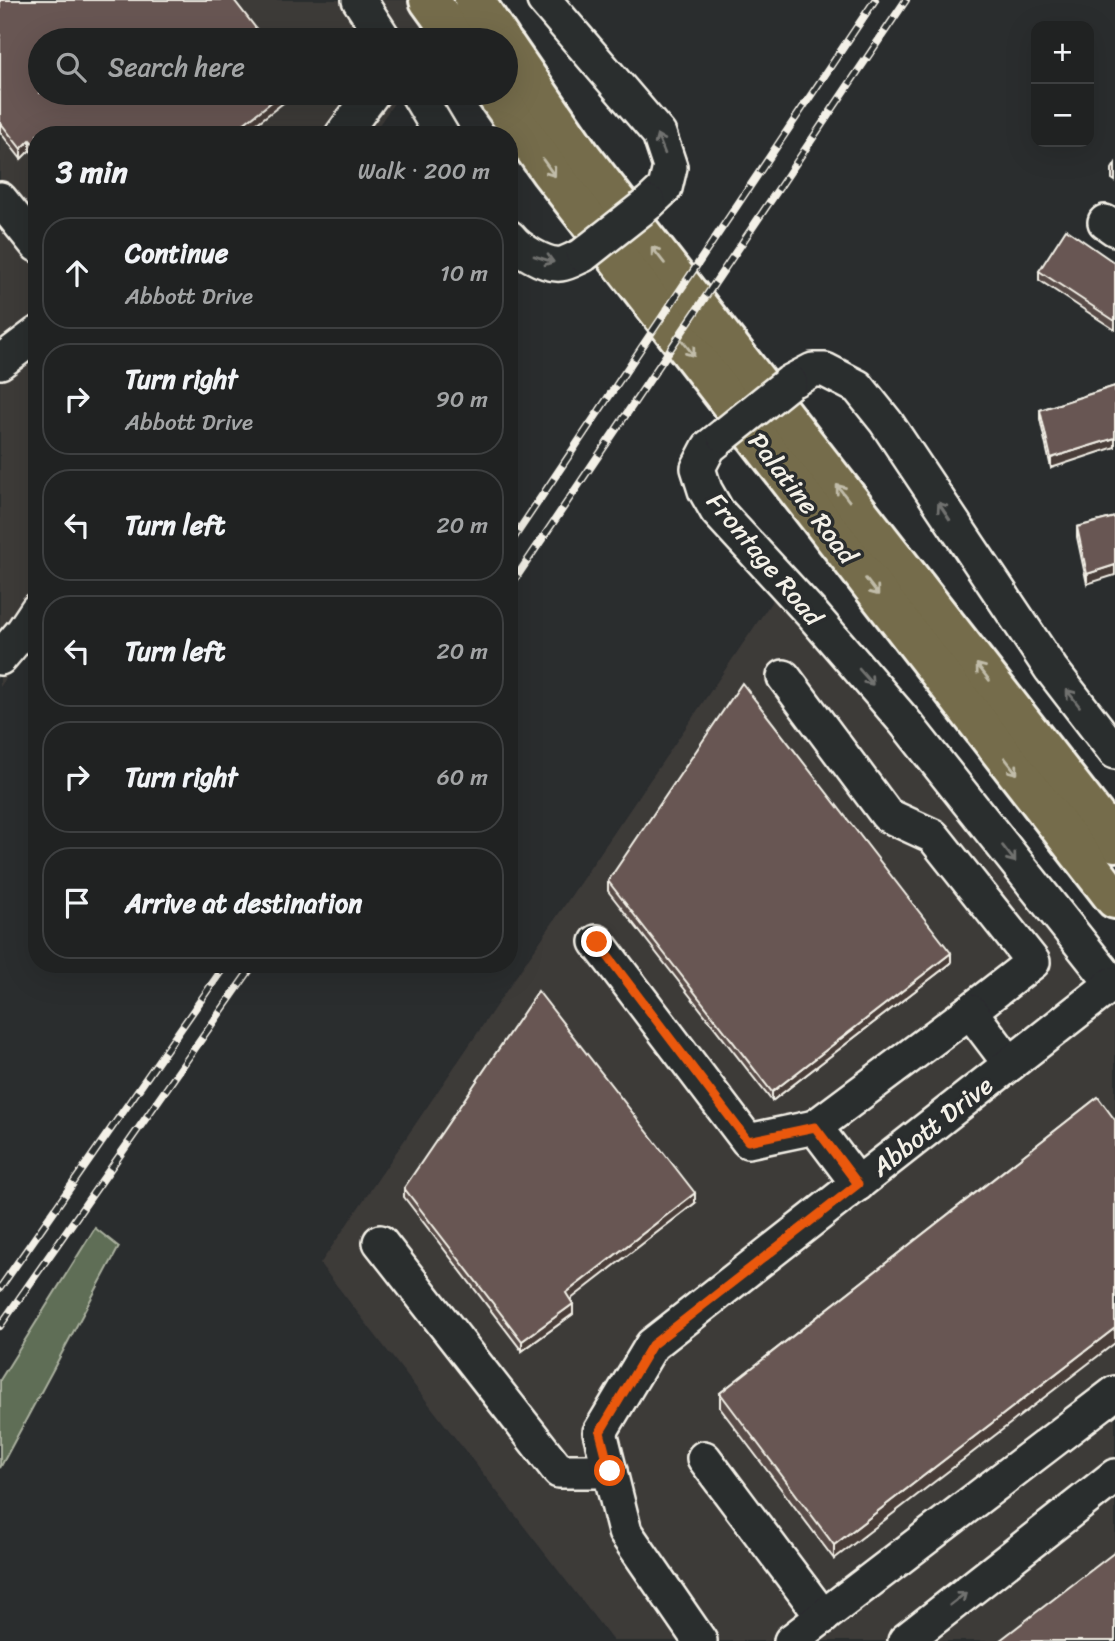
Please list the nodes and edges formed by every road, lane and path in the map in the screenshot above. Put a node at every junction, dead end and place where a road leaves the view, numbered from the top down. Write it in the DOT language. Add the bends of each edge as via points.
graph roads {
  1 [pos="359,0"];
  2 [pos="429,0"];
  3 [pos="474,0"];
  4 [pos="544,0"];
  5 [pos="377,28"];
  6 [pos="449,28"];
  7 [pos="493,28"];
  8 [pos="518,64"];
  9 [pos="364,105"];
  10 [pos="424,105"];
  11 [pos="503,105"];
  12 [pos="349,126"];
  13 [pos="437,126"];
  14 [pos="0,199"];
  15 [pos="28,234"];
  16 [pos="518,246"];
  17 [pos="28,341"];
  18 [pos="0,362"];
  19 [pos="28,624"];
  20 [pos="0,658"];
  21 [pos="784,677"];
  22 [pos="1115,752"];
  23 [pos="1115,842"];
  24 [pos="1115,899"];
  25 [pos="597,942"];
  26 [pos="1114,986"];
  27 [pos="970,1011"];
  28 [pos="1010,1064"];
  29 [pos="815,1127"];
  30 [pos="858,1184"];
  31 [pos="380,1242"];
  32 [pos="1115,1393"];
  33 [pos="704,1458"];
  34 [pos="610,1471"];
  35 [pos="1115,1476"];
  36 [pos="823,1617"];
  37 [pos="700,1641"];
  38 [pos="791,1641"];
  39 [pos="905,1641"];
  1 -- 5 [label="street"];
  2 -- 6 [label="highway"];
  3 -- 7 [label="highway"];
  16 -- 4 [label="street, one-way, bridge" via="534,258 560,264 583,255 665,188 670,167 659,134"];
  23 -- 8 [label="highway, Palatine Road, one-way" via="581,156"];
  9 -- 12 [label="street"];
  10 -- 13 [label="street"];
  11 -- 24 [label="highway, Palatine Road, one-way"];
  14 -- 15 [label="street"];
  17 -- 18 [label="street"];
  19 -- 20 [label="street"];
  21 -- 27 [label="street" via="887,815 933,836 1033,962"];
  22 -- 26 [label="street, Frontage Road, one-way, bridge" via="1051,669 858,387 825,370 813,370 790,382 709,447 698,468 718,511 904,722"];
  25 -- 29 [label="street" via="748,1141"];
  26 -- 28 [label="street, Abbott Drive"];
  27 -- 28 [label="street"];
  27 -- 29 [label="street"];
  28 -- 30 [label="street, Abbott Drive"];
  29 -- 30 [label="street"];
  30 -- 34 [label="street, Abbott Drive" via="652,1345 600,1432"];
  31 -- 34 [label="street" via="559,1471"];
  32 -- 36 [label="street"];
  33 -- 36 [label="street"];
  34 -- 37 [label="street, Abbott Drive" via="625,1532"];
  39 -- 35 [label="street, one-way"];
  36 -- 38 [label="street"];
}
